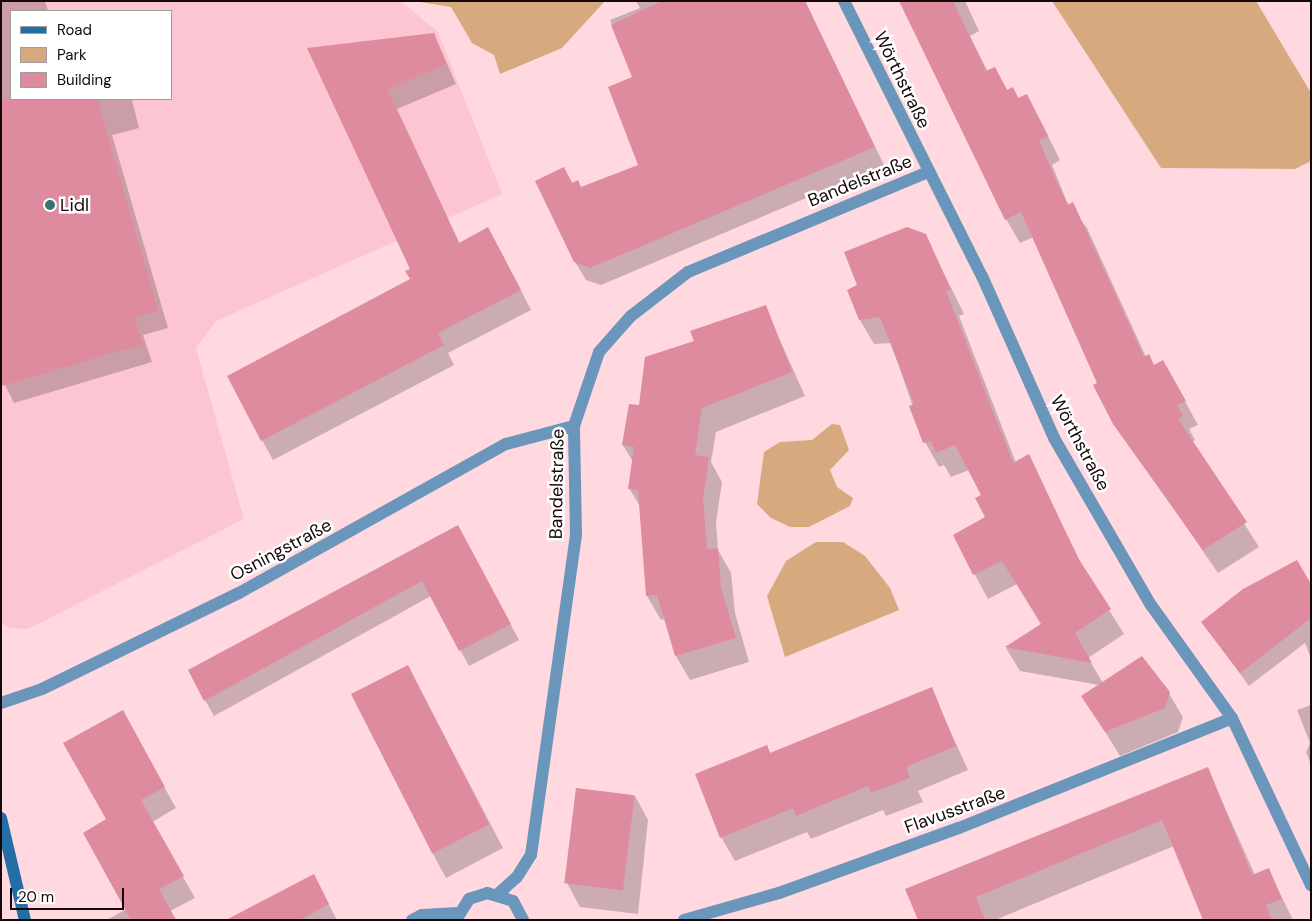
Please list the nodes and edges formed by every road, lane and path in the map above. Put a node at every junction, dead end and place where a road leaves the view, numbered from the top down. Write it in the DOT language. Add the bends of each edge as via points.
graph roads {
  1 [pos="844,1"];
  2 [pos="928,172"];
  3 [pos="574,426"];
  4 [pos="1,703"];
  5 [pos="1232,718"];
  6 [pos="1,818"];
  7 [pos="1311,885"];
  8 [pos="498,894"];
  9 [pos="457,917"];
  10 [pos="25,920"];
  11 [pos="412,920"];
  12 [pos="522,920"];
  13 [pos="684,920"];
  1 -- 2 [label="street, Wörthstraße"];
  2 -- 3 [label="street, Bandelstraße" via="688,272 631,316 600,352"];
  2 -- 5 [label="street, Wörthstraße" via="982,276 1054,438 1151,605"];
  3 -- 4 [label="street, Osningstraße" via="506,444 238,593 42,689"];
  3 -- 8 [label="street, Bandelstraße" via="576,534 531,855 517,877"];
  5 -- 7 [label="street, Wörthstraße"];
  5 -- 13 [label="street, Flavusstraße" via="959,828 779,893"];
  6 -- 10 [label="main road"];
  8 -- 9 [label="street" via="477,895"];
  8 -- 12 [label="street" via="513,901"];
  9 -- 11 [label="street" via="422,914"];
}
